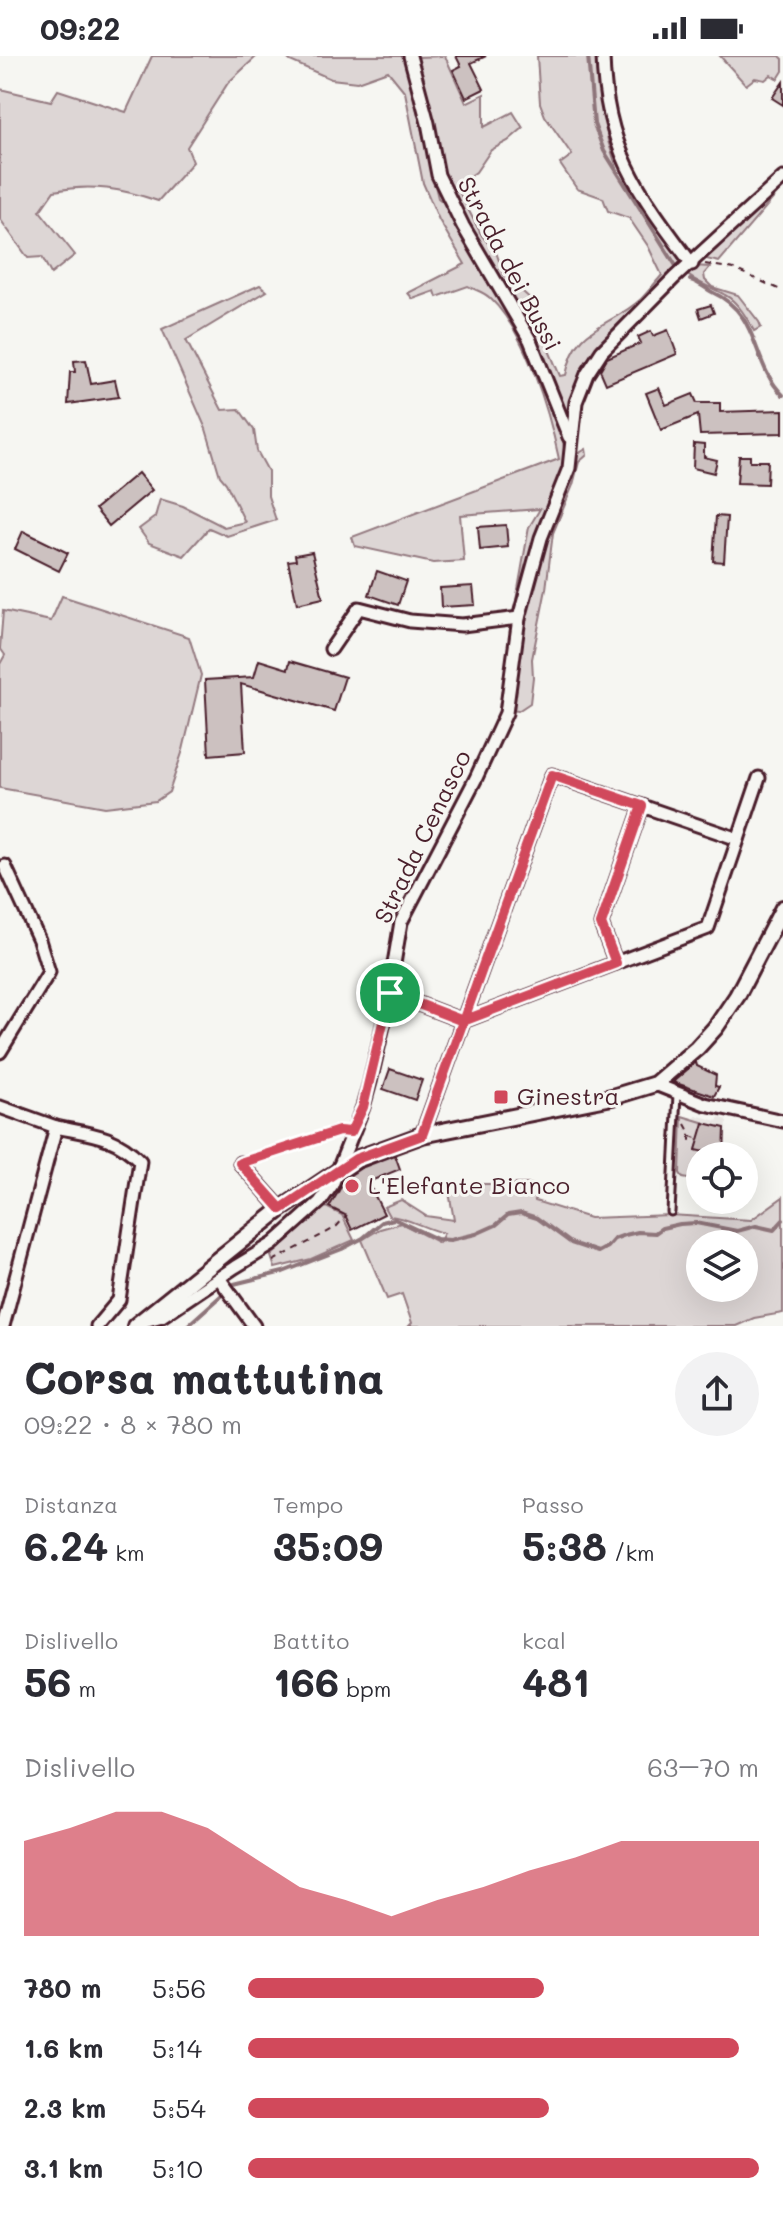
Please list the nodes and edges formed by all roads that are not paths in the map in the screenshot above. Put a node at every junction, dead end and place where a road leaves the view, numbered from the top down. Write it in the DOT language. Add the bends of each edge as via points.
graph roads {
  1 [pos="410,56"];
  2 [pos="603,56"];
  3 [pos="783,178"];
  4 [pos="692,264"];
  5 [pos="571,441"];
  6 [pos="519,618"];
  7 [pos="331,649"];
  8 [pos="759,778"];
  9 [pos="642,806"];
  10 [pos="738,839"];
  11 [pos="5,866"];
  12 [pos="783,908"];
  13 [pos="616,963"];
  14 [pos="390,993"];
  15 [pos="463,1021"];
  16 [pos="0,1052"];
  17 [pos="655,1084"];
  18 [pos="677,1093"];
  19 [pos="0,1107"];
  20 [pos="783,1121"];
  21 [pos="56,1127"];
  22 [pos="351,1132"];
  23 [pos="422,1135"];
  24 [pos="240,1163"];
  25 [pos="340,1168"];
  26 [pos="281,1209"];
  27 [pos="671,1212"];
  28 [pos="225,1286"];
  29 [pos="138,1324"];
  30 [pos="3,1326"];
  31 [pos="97,1326"];
  32 [pos="254,1326"];
  1 -- 5 [label="street, Strada dei Bussi" via="438,175 530,340"];
  2 -- 4 [label="street" via="616,145 633,181"];
  3 -- 4 [label="street, Strada Cenasco"];
  4 -- 5 [label="street, Strada Cenasco" via="602,351 576,402"];
  5 -- 6 [label="street, Strada Cenasco" via="569,468 541,538"];
  6 -- 7 [label="street" via="462,625 410,621 359,608"];
  6 -- 14 [label="street, Strada Cenasco" via="506,713 401,922"];
  8 -- 10 [label="street"];
  9 -- 10 [label="street"];
  9 -- 13 [label="street" via="601,924"];
  9 -- 15 [label="street" via="552,775"];
  10 -- 13 [label="street" via="708,928"];
  11 -- 16 [label="street" via="49,972"];
  12 -- 17 [label="street" via="716,1027"];
  13 -- 15 [label="street"];
  14 -- 15 [label="street"];
  14 -- 22 [label="street, Strada Cenasco" via="363,1107"];
  15 -- 23 [label="street"];
  17 -- 18 [label="street"];
  17 -- 23 [label="street"];
  18 -- 20 [label="street"];
  18 -- 27 [label="lane"];
  19 -- 21 [label="street"];
  21 -- 30 [label="street"];
  21 -- 31 [label="street" via="112,1138 140,1161 119,1300"];
  22 -- 24 [label="lane" via="339,1131"];
  22 -- 25 [label="street, Strada Cenasco"];
  23 -- 25 [label="street"];
  24 -- 26 [label="street"];
  25 -- 26 [label="street"];
  25 -- 28 [label="street, Strada Cenasco" via="320,1202"];
  26 -- 29 [label="street"];
  28 -- 29 [label="street, Strada Cenasco"];
  28 -- 32 [label="street"];
}
